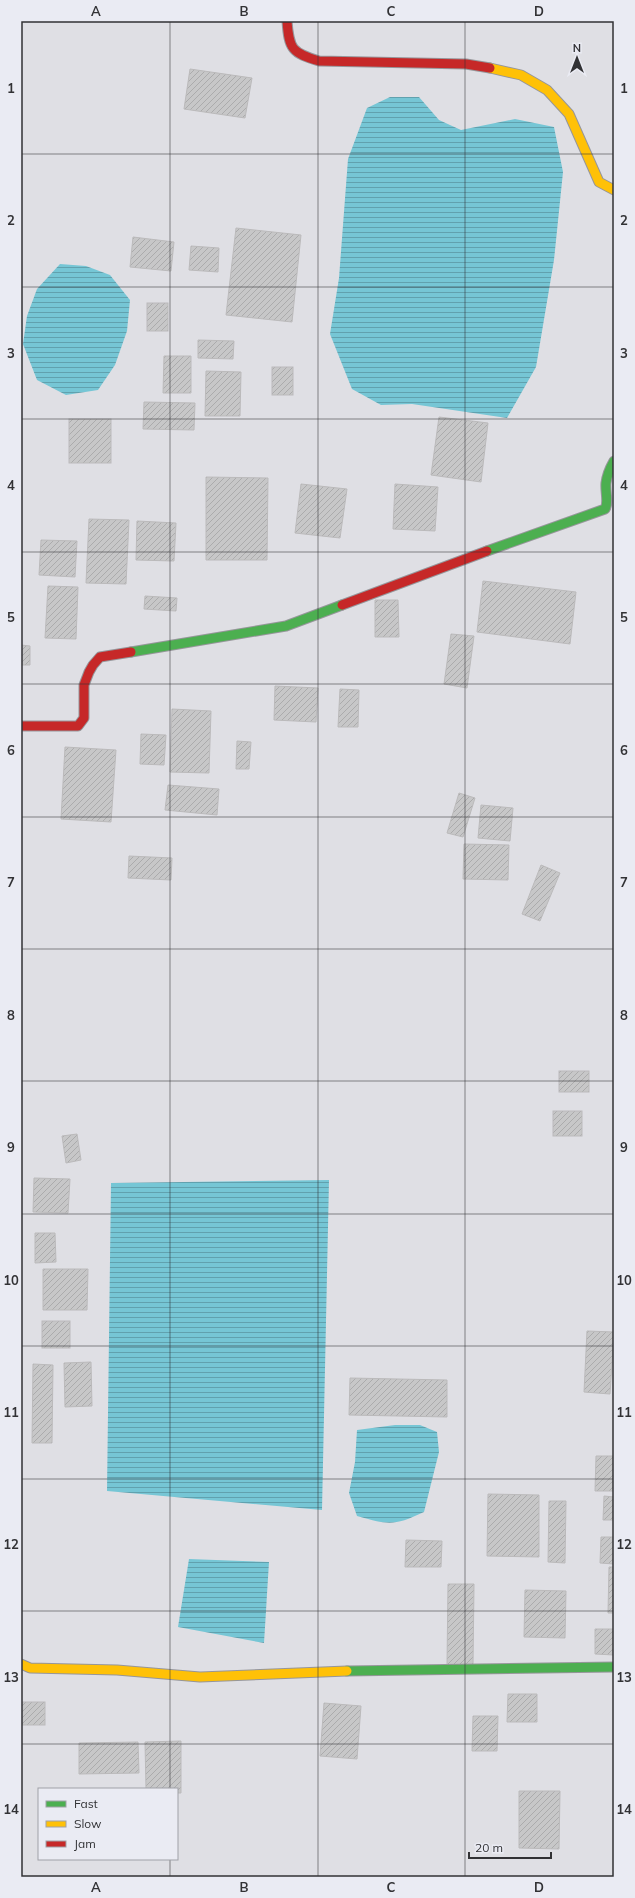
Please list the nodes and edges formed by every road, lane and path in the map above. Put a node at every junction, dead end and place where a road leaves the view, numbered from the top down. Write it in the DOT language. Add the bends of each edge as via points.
graph roads {
  1 [pos="287,21"];
  2 [pos="614,190"];
  3 [pos="614,461"];
  4 [pos="21,726"];
  5 [pos="21,1664"];
  6 [pos="614,1667"];
  1 -- 2 [label="street" via="288,36 296,50 300,55 319,61 466,64 522,76 547,90 569,114 600,182"];
  3 -- 4 [label="street" via="607,471 604,487 607,506 605,509 286,626 100,657 85,678 84,718 78,726"];
  5 -- 6 [label="street" via="30,1668 117,1670 200,1677 385,1670"];
}
